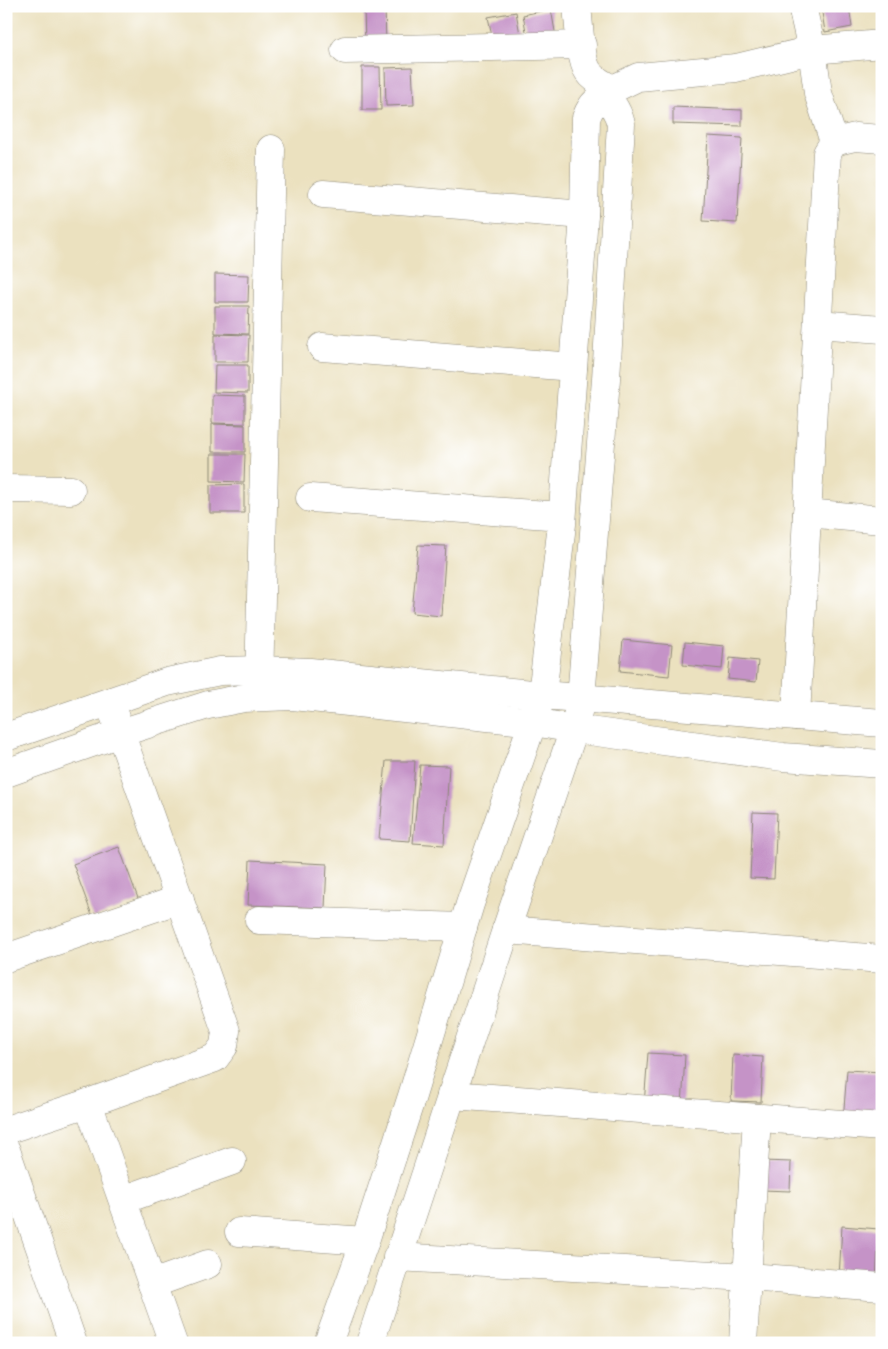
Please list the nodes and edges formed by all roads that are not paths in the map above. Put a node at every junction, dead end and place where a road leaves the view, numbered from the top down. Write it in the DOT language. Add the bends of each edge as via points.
graph roads {
  1 [pos="577,6"];
  2 [pos="802,6"];
  3 [pos="882,44"];
  4 [pos="582,45"];
  5 [pos="345,50"];
  6 [pos="812,50"];
  7 [pos="609,94"];
  8 [pos="882,139"];
  9 [pos="834,142"];
  10 [pos="271,149"];
  11 [pos="323,194"];
  12 [pos="584,215"];
  13 [pos="818,324"];
  14 [pos="882,329"];
  15 [pos="322,347"];
  16 [pos="573,367"];
  17 [pos="6,489"];
  18 [pos="72,490"];
  19 [pos="310,498"];
  20 [pos="807,513"];
  21 [pos="562,516"];
  22 [pos="882,520"];
  23 [pos="260,670"];
  24 [pos="542,696"];
  25 [pos="258,697"];
  26 [pos="582,699"];
  27 [pos="110,701"];
  28 [pos="796,716"];
  29 [pos="534,722"];
  30 [pos="882,723"];
  31 [pos="574,729"];
  32 [pos="120,733"];
  33 [pos="6,737"];
  34 [pos="882,764"];
  35 [pos="6,773"];
  36 [pos="180,900"];
  37 [pos="260,920"];
  38 [pos="463,928"];
  39 [pos="506,930"];
  40 [pos="6,958"];
  41 [pos="882,958"];
  42 [pos="452,1095"];
  43 [pos="88,1103"];
  44 [pos="758,1118"];
  45 [pos="882,1127"];
  46 [pos="6,1130"];
  47 [pos="6,1150"];
  48 [pos="232,1161"];
  49 [pos="123,1200"];
  50 [pos="239,1232"];
  51 [pos="365,1241"];
  52 [pos="397,1257"];
  53 [pos="208,1264"];
  54 [pos="748,1277"];
  55 [pos="152,1284"];
  56 [pos="882,1287"];
  57 [pos="73,1343"];
  58 [pos="173,1343"];
  59 [pos="328,1343"];
  60 [pos="370,1343"];
  61 [pos="743,1343"];
  1 -- 4 [label="street"];
  2 -- 6 [label="street"];
  3 -- 6 [label="street"];
  4 -- 5 [label="street"];
  4 -- 7 [label="street" via="588,72"];
  6 -- 7 [label="street" via="736,68 638,77"];
  6 -- 9 [label="street" via="818,92"];
  7 -- 12 [label="street" via="595,101 586,118"];
  7 -- 26 [label="street" via="621,124"];
  8 -- 9 [label="street" via="855,137"];
  9 -- 13 [label="street" via="827,152"];
  10 -- 23 [label="street"];
  11 -- 12 [label="street"];
  12 -- 16 [label="street"];
  13 -- 14 [label="street"];
  13 -- 20 [label="street"];
  15 -- 16 [label="street"];
  16 -- 21 [label="street"];
  17 -- 18 [label="street"];
  19 -- 21 [label="street"];
  20 -- 22 [label="street"];
  20 -- 28 [label="street"];
  21 -- 24 [label="street"];
  23 -- 24 [label="street" via="310,672"];
  23 -- 25 [label="street"];
  23 -- 27 [label="street" via="220,671 167,682"];
  24 -- 26 [label="street"];
  24 -- 29 [label="street"];
  25 -- 29 [label="street" via="294,696"];
  25 -- 32 [label="street" via="208,705"];
  26 -- 28 [label="street"];
  26 -- 31 [label="street"];
  27 -- 32 [label="street"];
  27 -- 33 [label="street"];
  28 -- 30 [label="street"];
  29 -- 31 [label="street"];
  29 -- 38 [label="street"];
  31 -- 34 [label="street" via="782,757"];
  31 -- 39 [label="street"];
  32 -- 35 [label="street"];
  32 -- 36 [label="street"];
  36 -- 40 [label="street"];
  36 -- 43 [label="street" via="226,1030 224,1046 215,1058"];
  37 -- 38 [label="street"];
  38 -- 51 [label="street"];
  39 -- 41 [label="street"];
  39 -- 42 [label="street"];
  42 -- 44 [label="street"];
  42 -- 52 [label="street"];
  43 -- 46 [label="street"];
  43 -- 49 [label="street"];
  44 -- 45 [label="street"];
  44 -- 54 [label="street"];
  47 -- 57 [label="street"];
  48 -- 49 [label="street"];
  49 -- 55 [label="street"];
  50 -- 51 [label="street"];
  51 -- 59 [label="street"];
  52 -- 54 [label="street"];
  52 -- 60 [label="street"];
  53 -- 55 [label="street"];
  54 -- 56 [label="street"];
  54 -- 61 [label="street"];
  55 -- 58 [label="street"];
}
